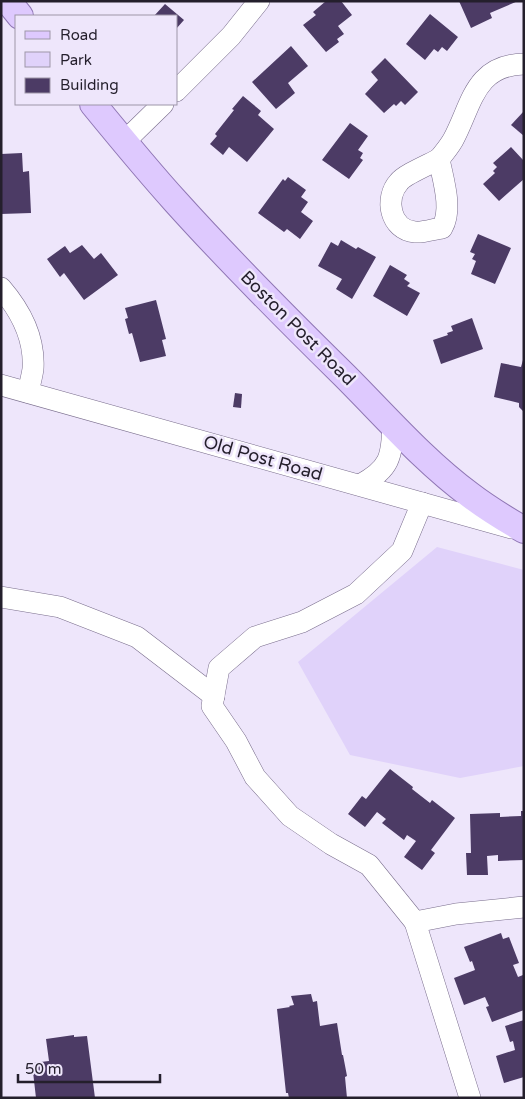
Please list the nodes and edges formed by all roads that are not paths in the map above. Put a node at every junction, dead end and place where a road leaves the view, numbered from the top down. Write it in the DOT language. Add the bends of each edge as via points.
graph roads {
  1 [pos="8,1"];
  2 [pos="250,5"];
  3 [pos="19,15"];
  4 [pos="524,64"];
  5 [pos="178,89"];
  6 [pos="94,105"];
  7 [pos="163,105"];
  8 [pos="124,142"];
  9 [pos="439,159"];
  10 [pos="1,288"];
  11 [pos="1,385"];
  12 [pos="28,392"];
  13 [pos="393,424"];
  14 [pos="360,486"];
  15 [pos="422,503"];
  16 [pos="524,531"];
  17 [pos="1,597"];
  18 [pos="214,696"];
  19 [pos="524,907"];
  20 [pos="415,922"];
  21 [pos="470,1098"];
  1 -- 3 [label="main road"];
  2 -- 5 [label="street" via="215,54"];
  4 -- 9 [label="street" via="509,64 489,75 475,90 453,142"];
  6 -- 8 [label="main road, Boston Post Road"];
  7 -- 8 [label="street"];
  8 -- 13 [label="main road, Boston Post Road" via="174,201 256,287"];
  10 -- 12 [label="street" via="25,322 31,345 33,368"];
  11 -- 12 [label="street, Old Post Road"];
  12 -- 14 [label="street, Old Post Road"];
  13 -- 14 [label="street" via="390,455 385,465 374,478"];
  13 -- 16 [label="main road, Boston Post Road" via="469,494"];
  14 -- 15 [label="street, Old Post Road"];
  15 -- 16 [label="street, Old Post Road"];
  15 -- 18 [label="street" via="402,551 356,594 302,622 255,637 218,668"];
  17 -- 18 [label="street" via="60,607 136,637"];
  18 -- 20 [label="street" via="212,706 255,777 290,816 330,844 369,865"];
  19 -- 20 [label="street"];
  20 -- 21 [label="street"];
}
